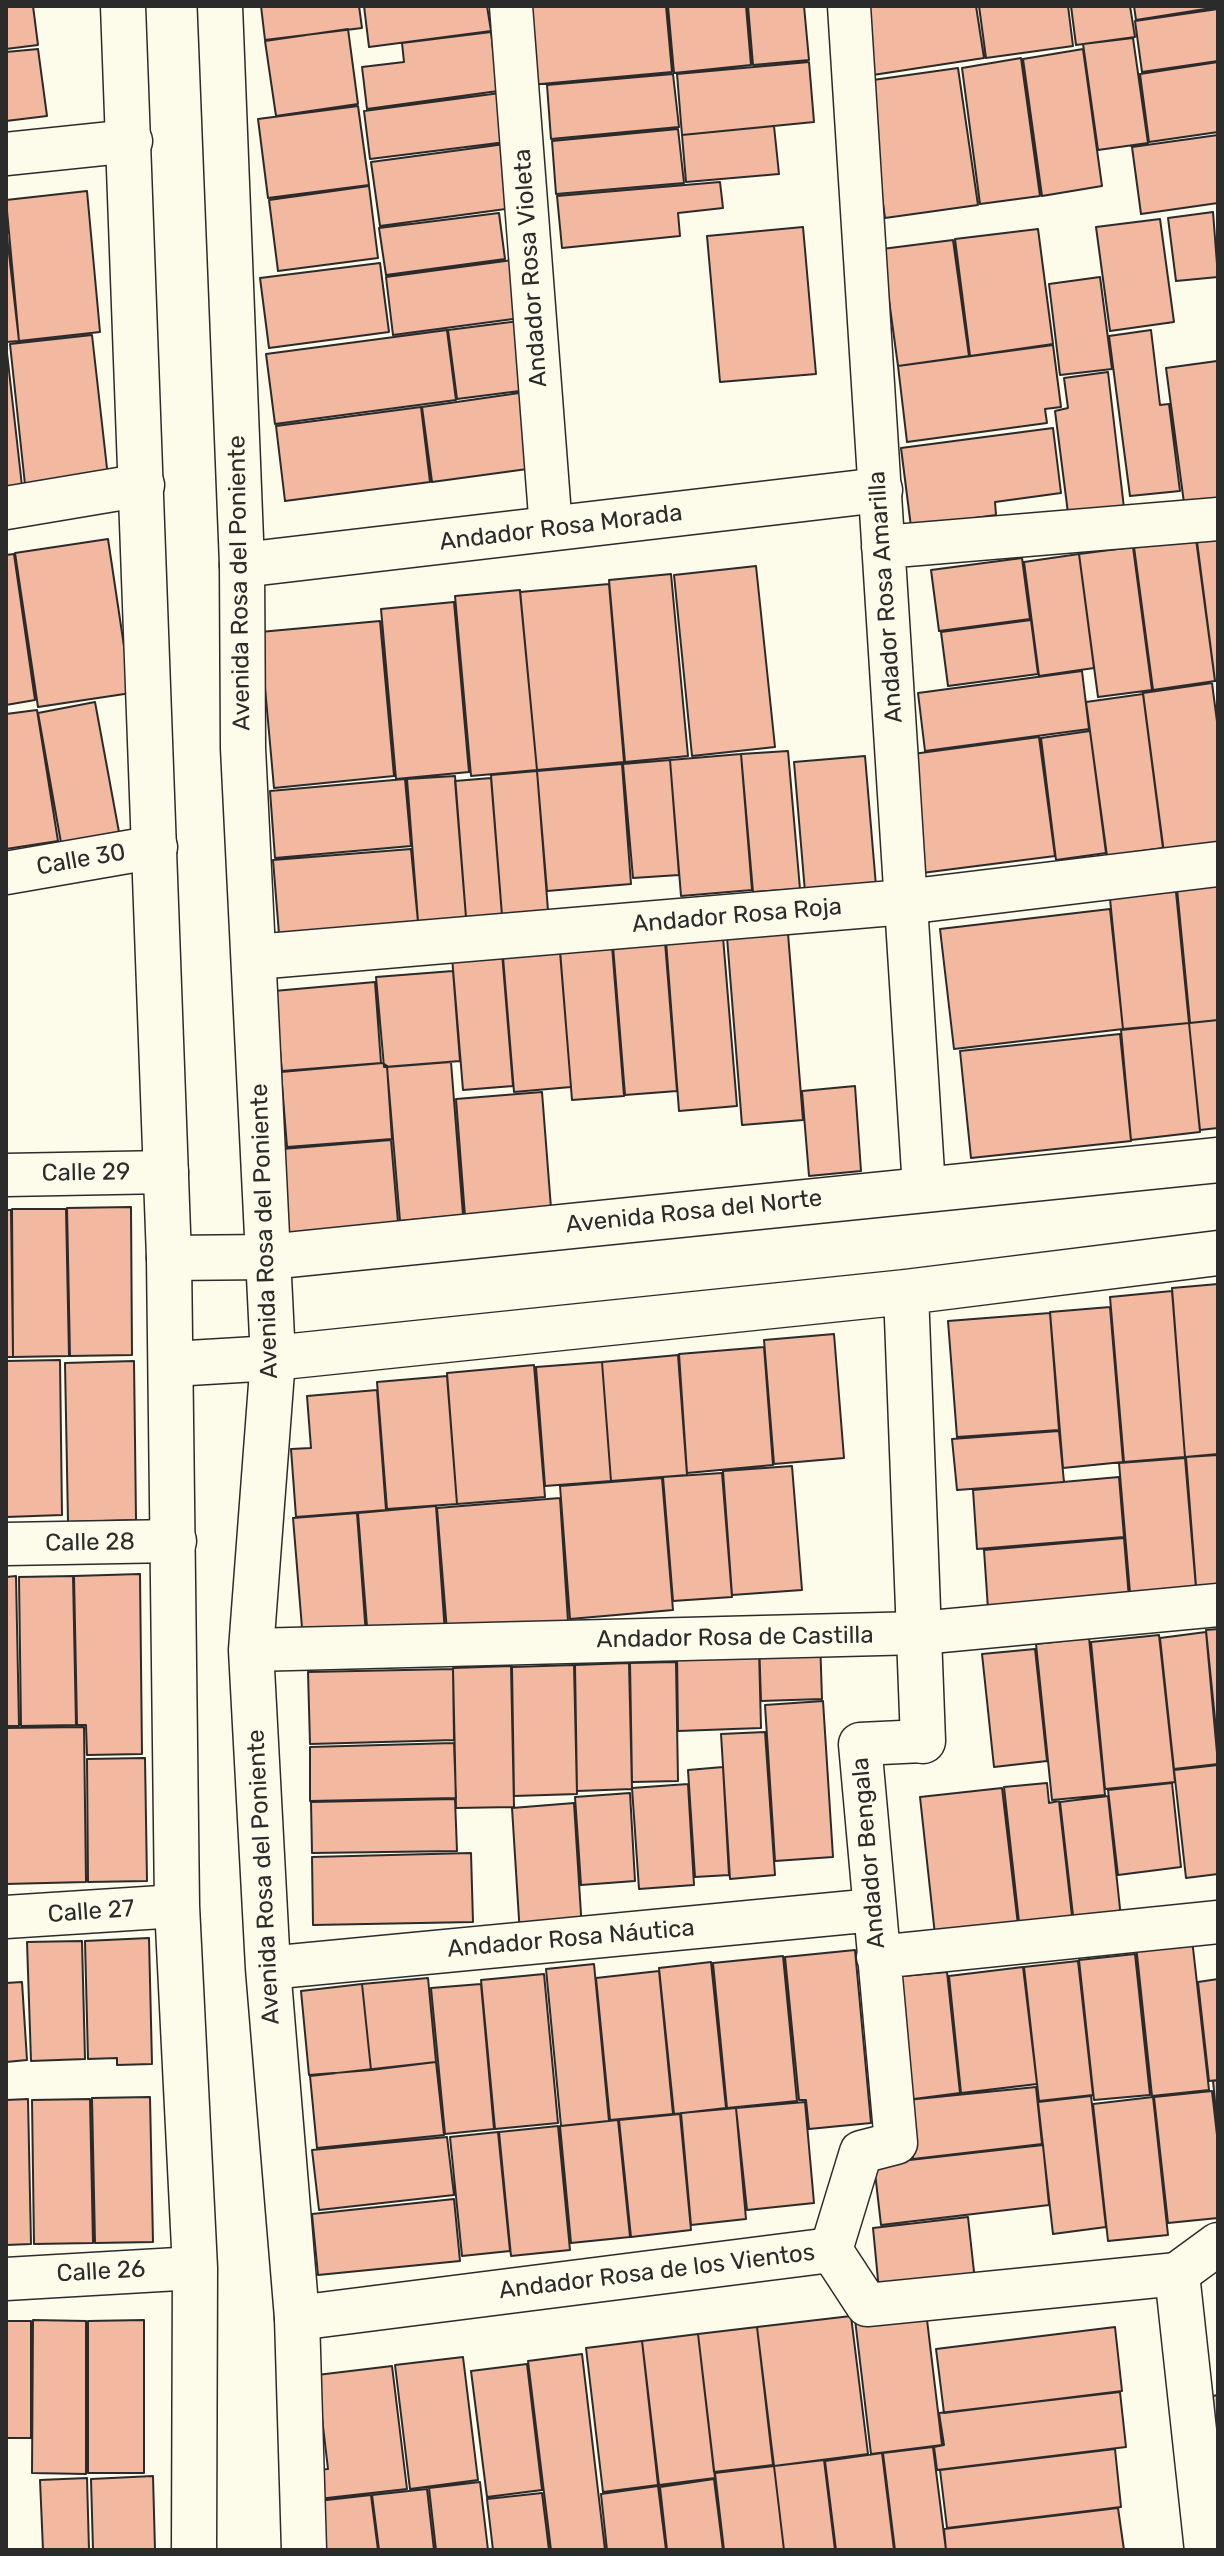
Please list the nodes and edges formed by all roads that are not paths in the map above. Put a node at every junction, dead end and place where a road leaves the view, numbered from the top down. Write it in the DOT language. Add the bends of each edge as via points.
graph roads {
  1 [pos="123,6"];
  2 [pos="220,6"];
  3 [pos="511,6"];
  4 [pos="849,6"];
  5 [pos="131,141"];
  6 [pos="6,154"];
  7 [pos="143,485"];
  8 [pos="880,490"];
  9 [pos="6,508"];
  10 [pos="1218,519"];
  11 [pos="551,529"];
  12 [pos="883,547"];
  13 [pos="242,565"];
  14 [pos="156,847"];
  15 [pos="1218,864"];
  16 [pos="6,873"];
  17 [pos="905,902"];
  18 [pos="255,957"];
  19 [pos="1218,1160"];
  20 [pos="167,1172"];
  21 [pos="6,1175"];
  22 [pos="924,1188"];
  23 [pos="1218,1253"];
  24 [pos="268,1257"];
  25 [pos="169,1258"];
  26 [pos="906,1292"];
  27 [pos="273,1358"];
  28 [pos="172,1364"];
  29 [pos="175,1541"];
  30 [pos="6,1544"];
  31 [pos="1218,1605"];
  32 [pos="920,1633"];
  33 [pos="251,1650"];
  34 [pos="923,1741"];
  35 [pos="177,1906"];
  36 [pos="874,1910"];
  37 [pos="6,1917"];
  38 [pos="1218,1922"];
  39 [pos="878,1957"];
  40 [pos="268,1968"];
  41 [pos="1218,2244"];
  42 [pos="831,2250"];
  43 [pos="195,2268"];
  44 [pos="1177,2274"];
  45 [pos="6,2279"];
  46 [pos="297,2318"];
  47 [pos="194,2550"];
  48 [pos="304,2550"];
  49 [pos="1207,2550"];
  1 -- 5 [label="street"];
  2 -- 13 [label="street, Avenida Rosa del Poniente"];
  3 -- 11 [label="street, Andador Rosa Violeta"];
  4 -- 8 [label="street, Andador Rosa Amarilla"];
  5 -- 6 [label="street"];
  5 -- 7 [label="street"];
  7 -- 9 [label="street"];
  7 -- 14 [label="street"];
  8 -- 11 [label="street, Andador Rosa Morada"];
  8 -- 12 [label="street, Andador Rosa Amarilla"];
  10 -- 12 [label="street"];
  11 -- 13 [label="street, Andador Rosa Morada"];
  12 -- 17 [label="street, Andador Rosa Amarilla"];
  13 -- 18 [label="street, Avenida Rosa del Poniente" via="243,748"];
  14 -- 16 [label="street, Calle 30"];
  14 -- 20 [label="street"];
  15 -- 17 [label="street, Andador Rosa Roja"];
  17 -- 18 [label="street, Andador Rosa Roja"];
  17 -- 22 [label="street, Andador Rosa Amarilla"];
  18 -- 24 [label="street, Avenida Rosa del Poniente"];
  19 -- 22 [label="street, Avenida Rosa del Norte"];
  20 -- 21 [label="street, Calle 29"];
  20 -- 25 [label="street"];
  22 -- 24 [label="street, Avenida Rosa del Norte"];
  23 -- 26 [label="street"];
  24 -- 25 [label="street, Avenida Rosa del Norte"];
  24 -- 27 [label="street, Avenida Rosa del Poniente"];
  25 -- 28 [label="street"];
  26 -- 27 [label="street"];
  26 -- 32 [label="street, Andador Bengala"];
  27 -- 28 [label="street"];
  27 -- 33 [label="street, Avenida Rosa del Poniente"];
  28 -- 29 [label="street"];
  29 -- 30 [label="street, Calle 28"];
  29 -- 35 [label="street"];
  31 -- 32 [label="street, Andador Rosa de Castilla"];
  32 -- 33 [label="street, Andador Rosa de Castilla"];
  32 -- 34 [label="street, Andador Bengala"];
  33 -- 40 [label="street, Avenida Rosa del Poniente"];
  34 -- 36 [label="street, Andador Bengala" via="860,1744"];
  35 -- 37 [label="street, Calle 27"];
  35 -- 43 [label="street"];
  36 -- 39 [label="street, Andador Bengala"];
  36 -- 40 [label="street, Andador Rosa Náutica"];
  38 -- 39 [label="street"];
  39 -- 42 [label="street, Andador Bengala" via="896,2143 861,2152"];
  40 -- 46 [label="street, Avenida Rosa del Poniente"];
  41 -- 44 [label="street"];
  42 -- 44 [label="street, Andador Rosa de los Vientos" via="867,2305"];
  42 -- 46 [label="street, Andador Rosa de los Vientos"];
  43 -- 45 [label="street, Calle 26"];
  43 -- 47 [label="street"];
  44 -- 49 [label="street"];
  46 -- 48 [label="street, Avenida Rosa del Poniente"];
}
